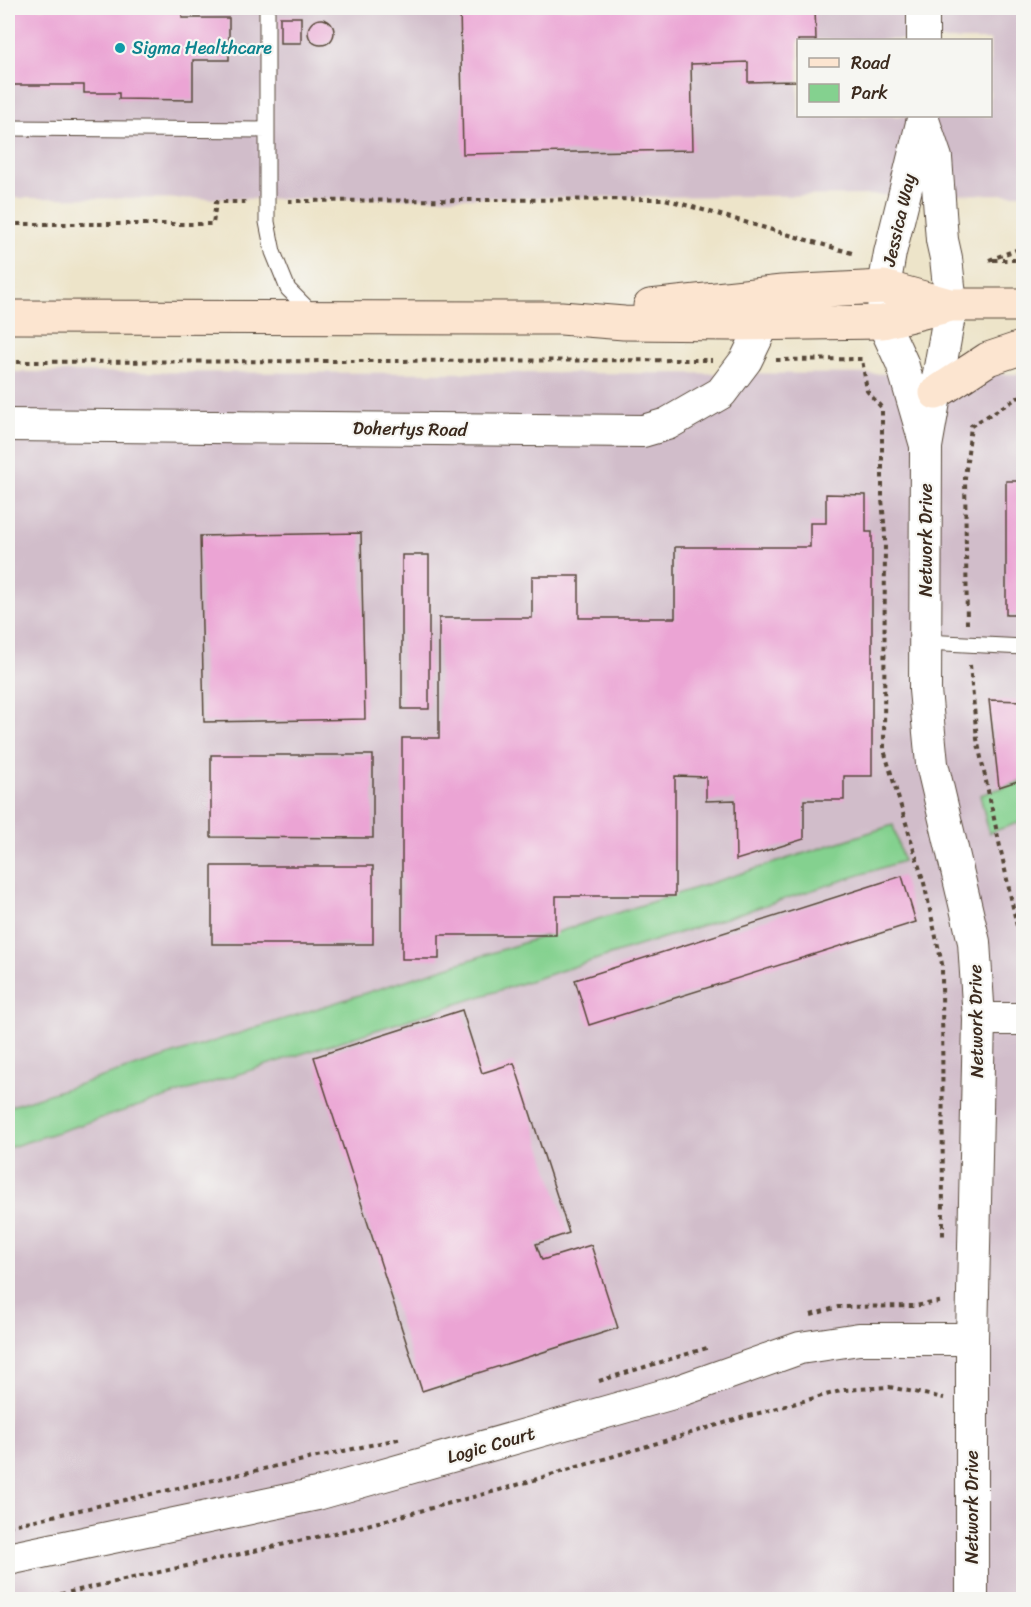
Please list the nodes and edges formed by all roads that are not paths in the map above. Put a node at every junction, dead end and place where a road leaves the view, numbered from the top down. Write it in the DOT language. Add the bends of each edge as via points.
graph roads {
  1 [pos="267,8"];
  2 [pos="923,8"];
  3 [pos="923,39"];
  4 [pos="923,118"];
  5 [pos="8,128"];
  6 [pos="267,130"];
  7 [pos="884,287"];
  8 [pos="951,305"];
  9 [pos="1023,305"];
  10 [pos="8,317"];
  11 [pos="317,318"];
  12 [pos="561,318"];
  13 [pos="883,322"];
  14 [pos="764,323"];
  15 [pos="1023,347"];
  16 [pos="936,393"];
  17 [pos="8,425"];
  18 [pos="926,447"];
  19 [pos="925,642"];
  20 [pos="1023,647"];
  21 [pos="979,1019"];
  22 [pos="1023,1019"];
  23 [pos="959,1339"];
  24 [pos="8,1559"];
  25 [pos="972,1599"];
  1 -- 6 [label="lane"];
  2 -- 3 [label="street"];
  4 -- 7 [label="street, Jessica Way"];
  4 -- 8 [label="street, Jessica Way" via="936,158"];
  5 -- 6 [label="lane"];
  6 -- 11 [label="lane" via="267,222 273,252 288,289"];
  7 -- 8 [label="main road"];
  7 -- 12 [label="main road" via="782,292"];
  7 -- 13 [label="street, Jessica Way"];
  8 -- 9 [label="main road"];
  8 -- 13 [label="main road"];
  8 -- 16 [label="street, Network Drive"];
  10 -- 11 [label="main road"];
  11 -- 12 [label="main road"];
  12 -- 14 [label="main road"];
  13 -- 14 [label="main road"];
  13 -- 18 [label="street, Network Drive" via="902,363"];
  14 -- 17 [label="street, Dohertys Road" via="746,360 721,393 667,424 643,431"];
  15 -- 16 [label="main road" via="988,359"];
  16 -- 18 [label="street, Network Drive"];
  18 -- 19 [label="street, Network Drive"];
  19 -- 20 [label="lane"];
  19 -- 21 [label="street, Network Drive" via="932,764 974,942"];
  21 -- 22 [label="street"];
  21 -- 23 [label="street, Network Drive"];
  23 -- 24 [label="street, Logic Court" via="859,1339 800,1348 673,1393 317,1494"];
  23 -- 25 [label="street, Network Drive"];
}
